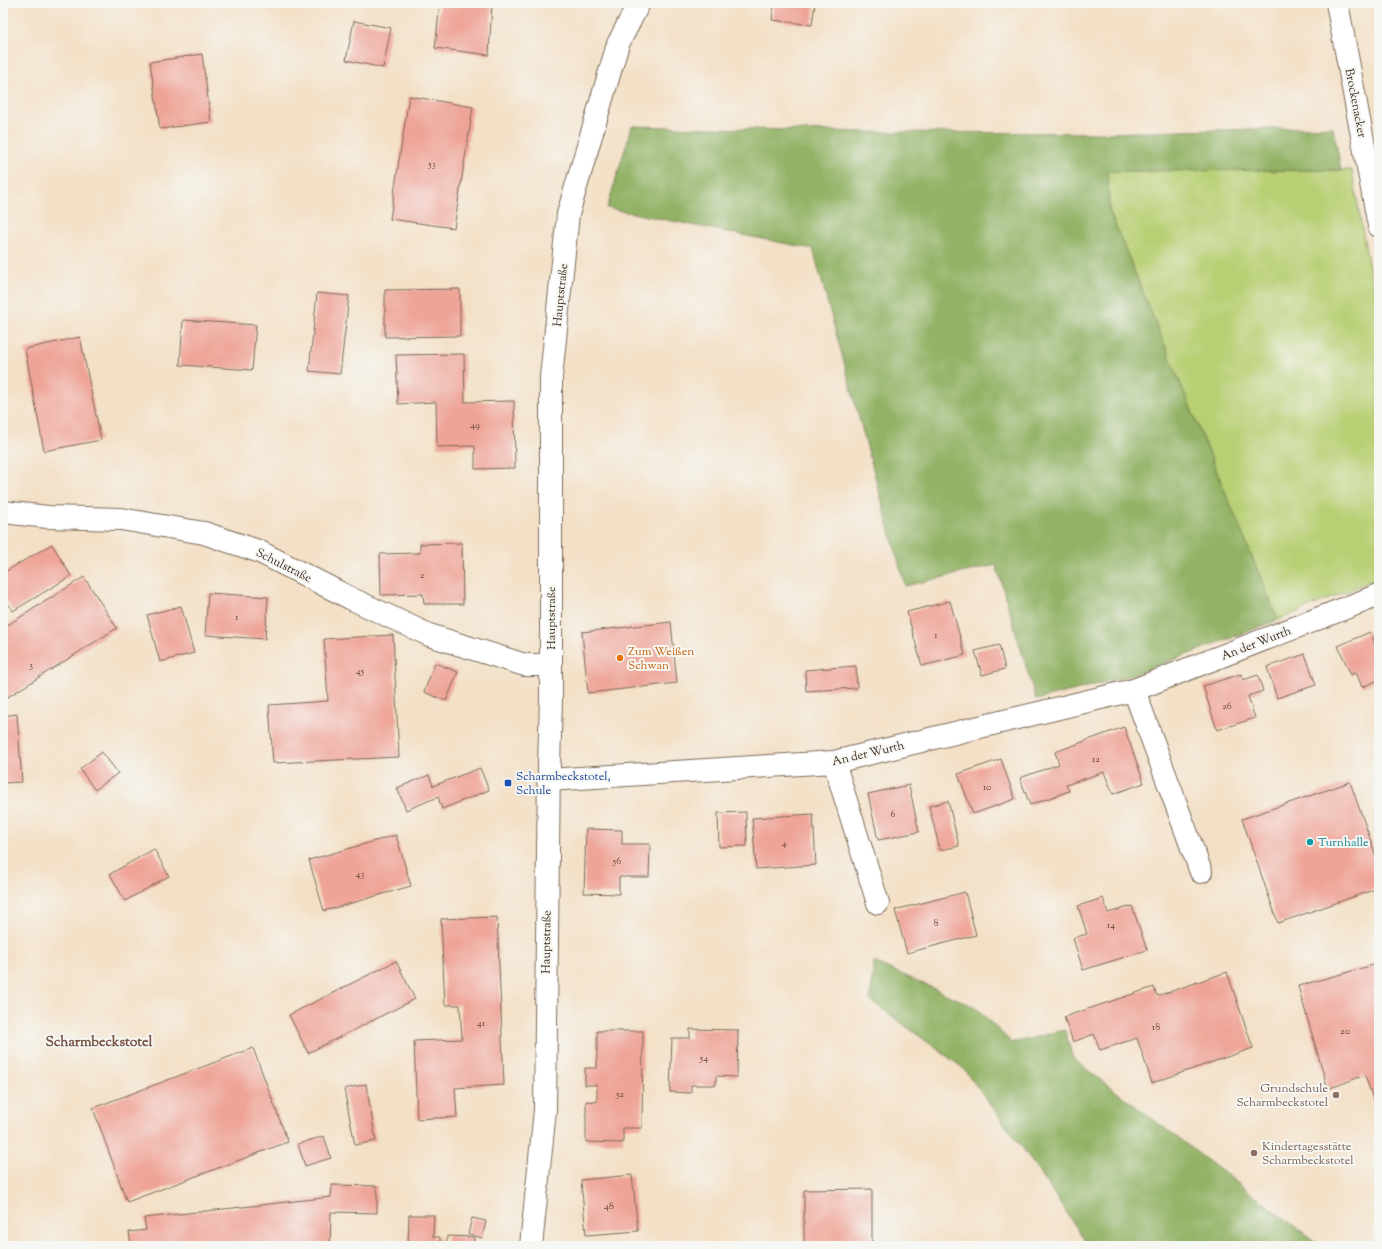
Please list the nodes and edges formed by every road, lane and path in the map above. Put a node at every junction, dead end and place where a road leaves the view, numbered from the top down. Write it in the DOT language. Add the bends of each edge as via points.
graph roads {
  1 [pos="639,3"];
  2 [pos="1337,3"];
  3 [pos="1379,226"];
  4 [pos="3,512"];
  5 [pos="1379,595"];
  6 [pos="551,665"];
  7 [pos="1134,690"];
  8 [pos="834,762"];
  9 [pos="548,780"];
  10 [pos="1201,872"];
  11 [pos="878,903"];
  12 [pos="531,1246"];
  1 -- 6 [label="street, Hauptstraße" via="618,44 568,214 551,377"];
  2 -- 3 [label="street, Brockenacker"];
  4 -- 6 [label="street, Schulstraße" via="48,517 121,519 204,533 258,551 429,635 525,665"];
  5 -- 7 [label="street, An der Wurth"];
  6 -- 9 [label="street, Hauptstraße"];
  7 -- 8 [label="street, An der Wurth"];
  7 -- 10 [label="street"];
  8 -- 9 [label="street, An der Wurth"];
  8 -- 11 [label="street"];
  9 -- 12 [label="street, Hauptstraße" via="545,1110"];
}
